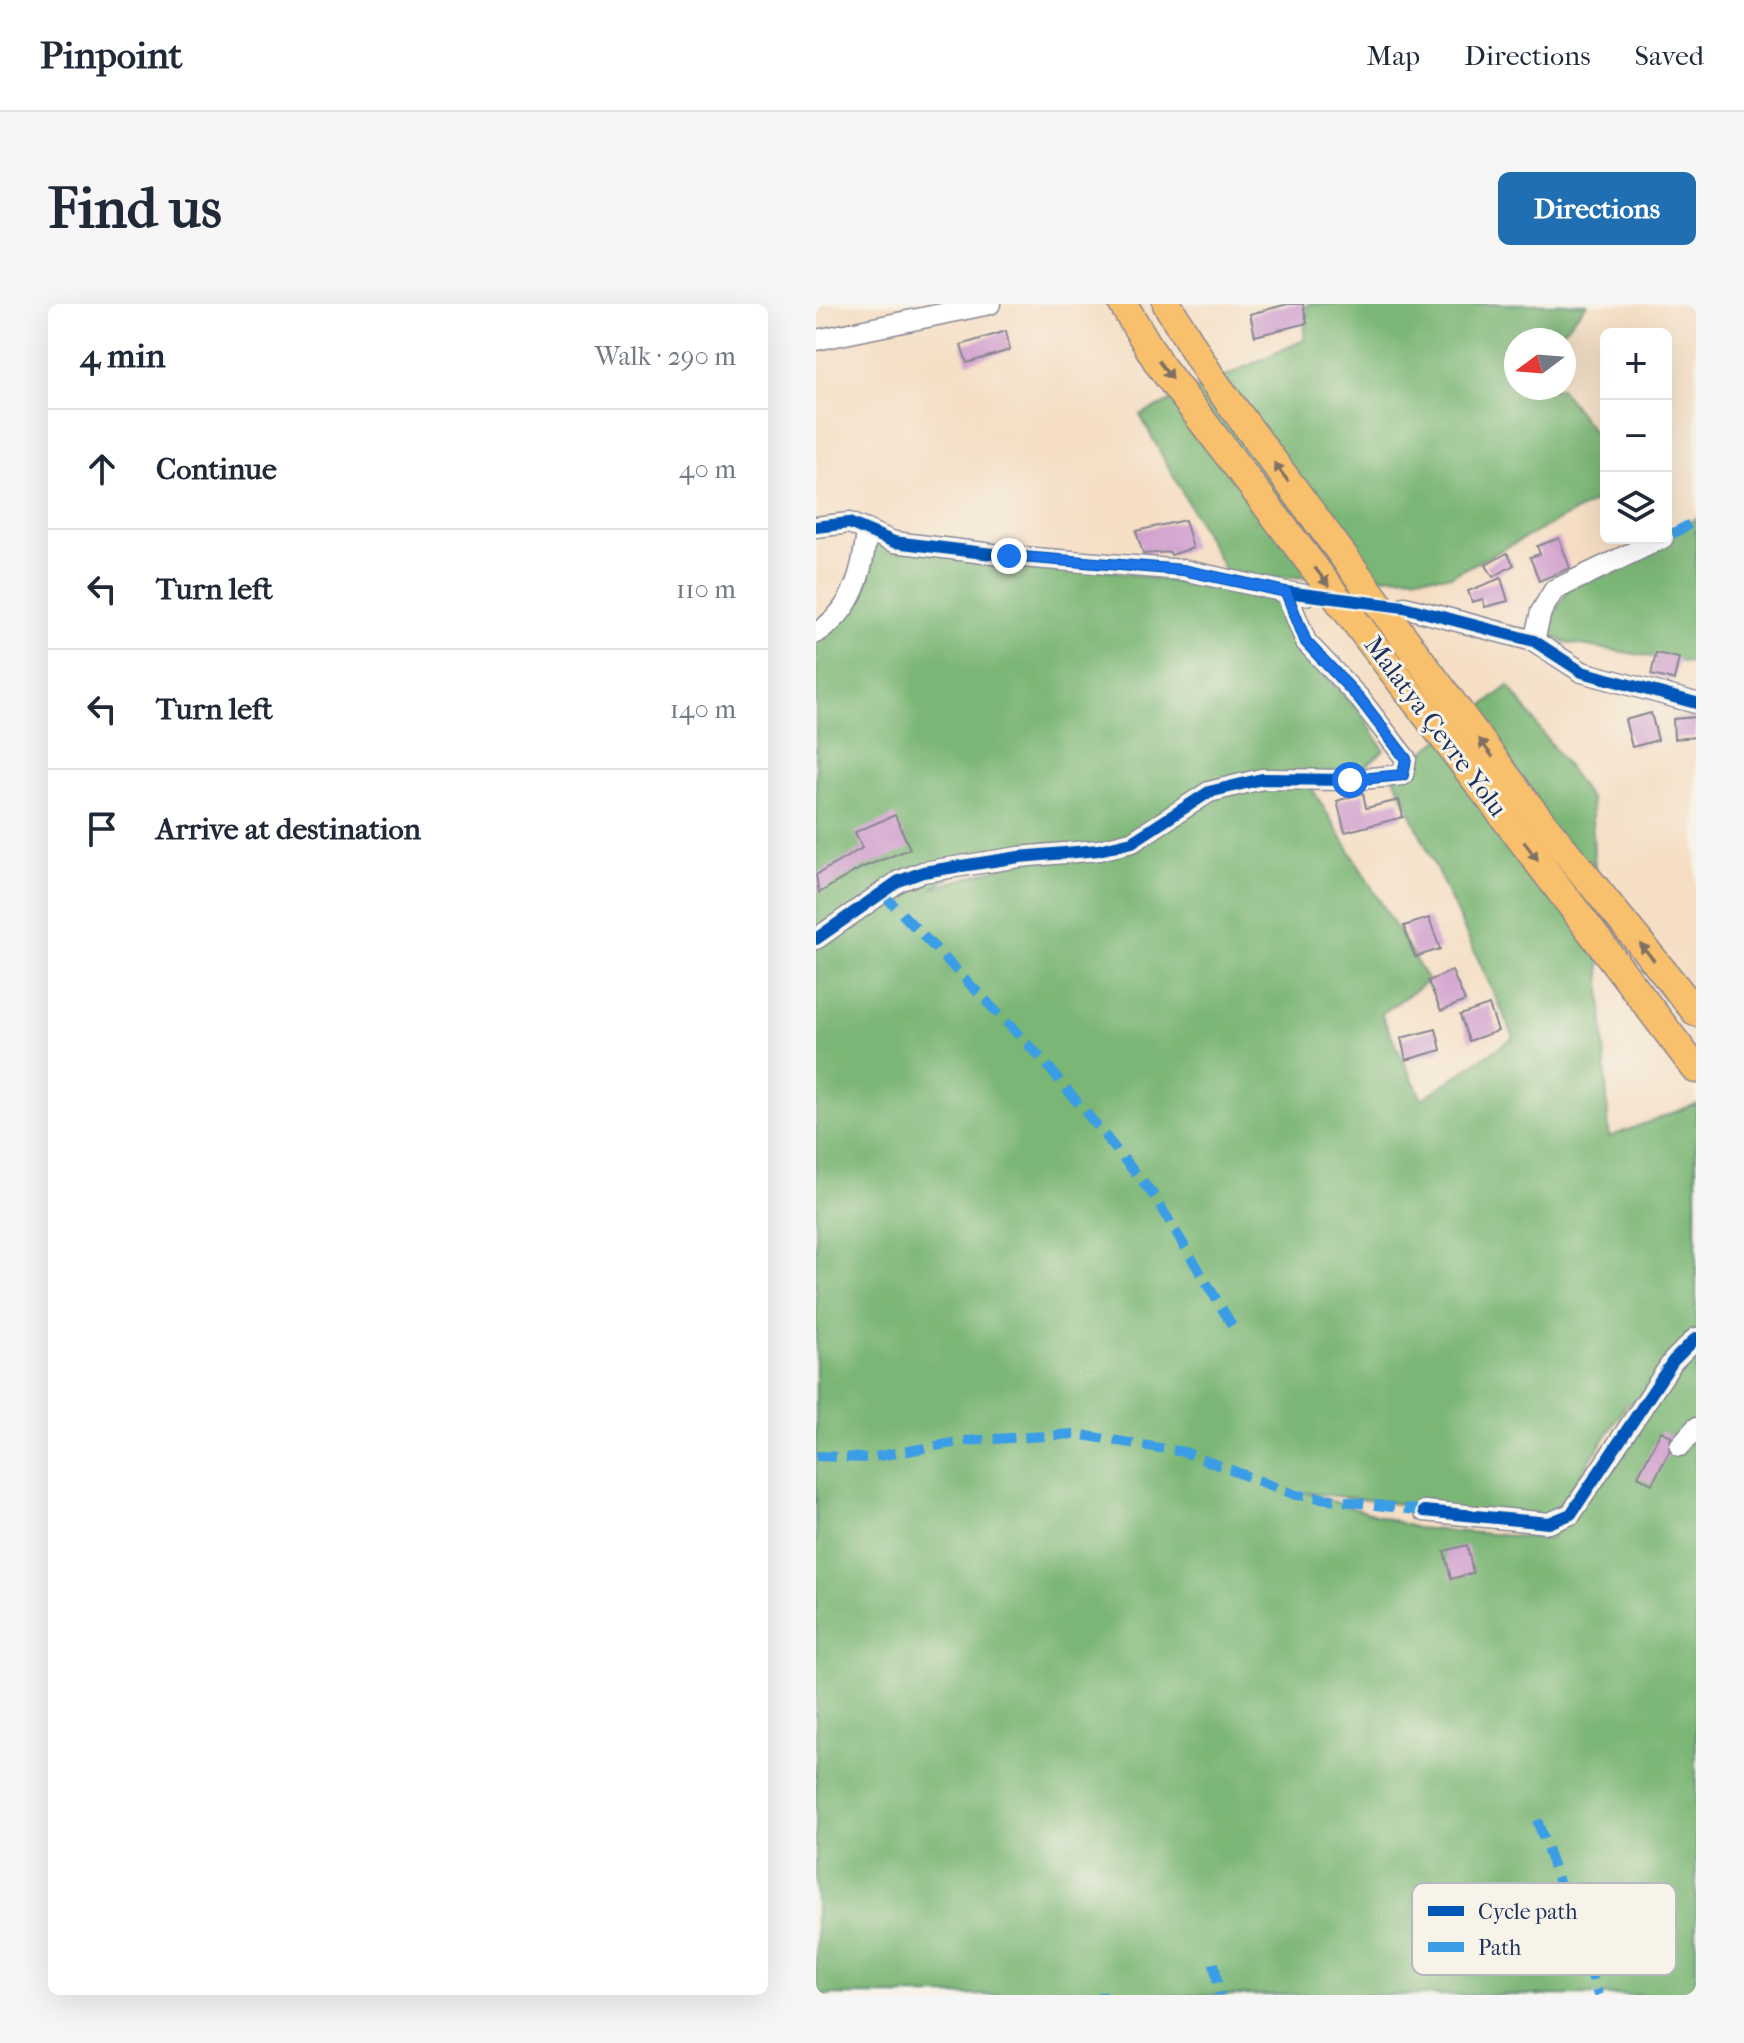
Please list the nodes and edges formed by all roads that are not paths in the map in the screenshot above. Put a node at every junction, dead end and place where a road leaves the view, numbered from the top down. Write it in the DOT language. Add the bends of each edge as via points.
graph roads {
  1 [pos="990,304"];
  2 [pos="1123,304"];
  3 [pos="1167,304"];
  4 [pos="816,340"];
  5 [pos="816,527"];
  6 [pos="867,530"];
  7 [pos="1650,544"];
  8 [pos="1404,607"];
  9 [pos="816,633"];
  10 [pos="1534,641"];
  11 [pos="1696,703"];
  12 [pos="816,939"];
  13 [pos="1696,1012"];
  14 [pos="1696,1069"];
  15 [pos="1696,1338"];
  16 [pos="1696,1428"];
  17 [pos="1680,1446"];
  18 [pos="1424,1511"];
  1 -- 4 [label="street"];
  2 -- 14 [label="highway, Malatya Çevre Yolu, one-way" via="1159,364"];
  13 -- 3 [label="highway, Malatya Çevre Yolu, one-way" via="1527,804 1210,376"];
  5 -- 6 [label="street" via="849,523"];
  6 -- 9 [label="street" via="857,587"];
  6 -- 12 [label="street" via="894,542 1183,570 1296,593 1306,642 1360,699 1406,759 1403,775 1262,779 1209,792 1132,842 1099,850 923,872 899,881"];
  7 -- 10 [label="street" via="1554,590 1541,612"];
  8 -- 10 [label="street"];
  10 -- 11 [label="street" via="1582,672"];
  15 -- 18 [label="street" via="1673,1361 1571,1514 1549,1523"];
  16 -- 17 [label="street"];
}
